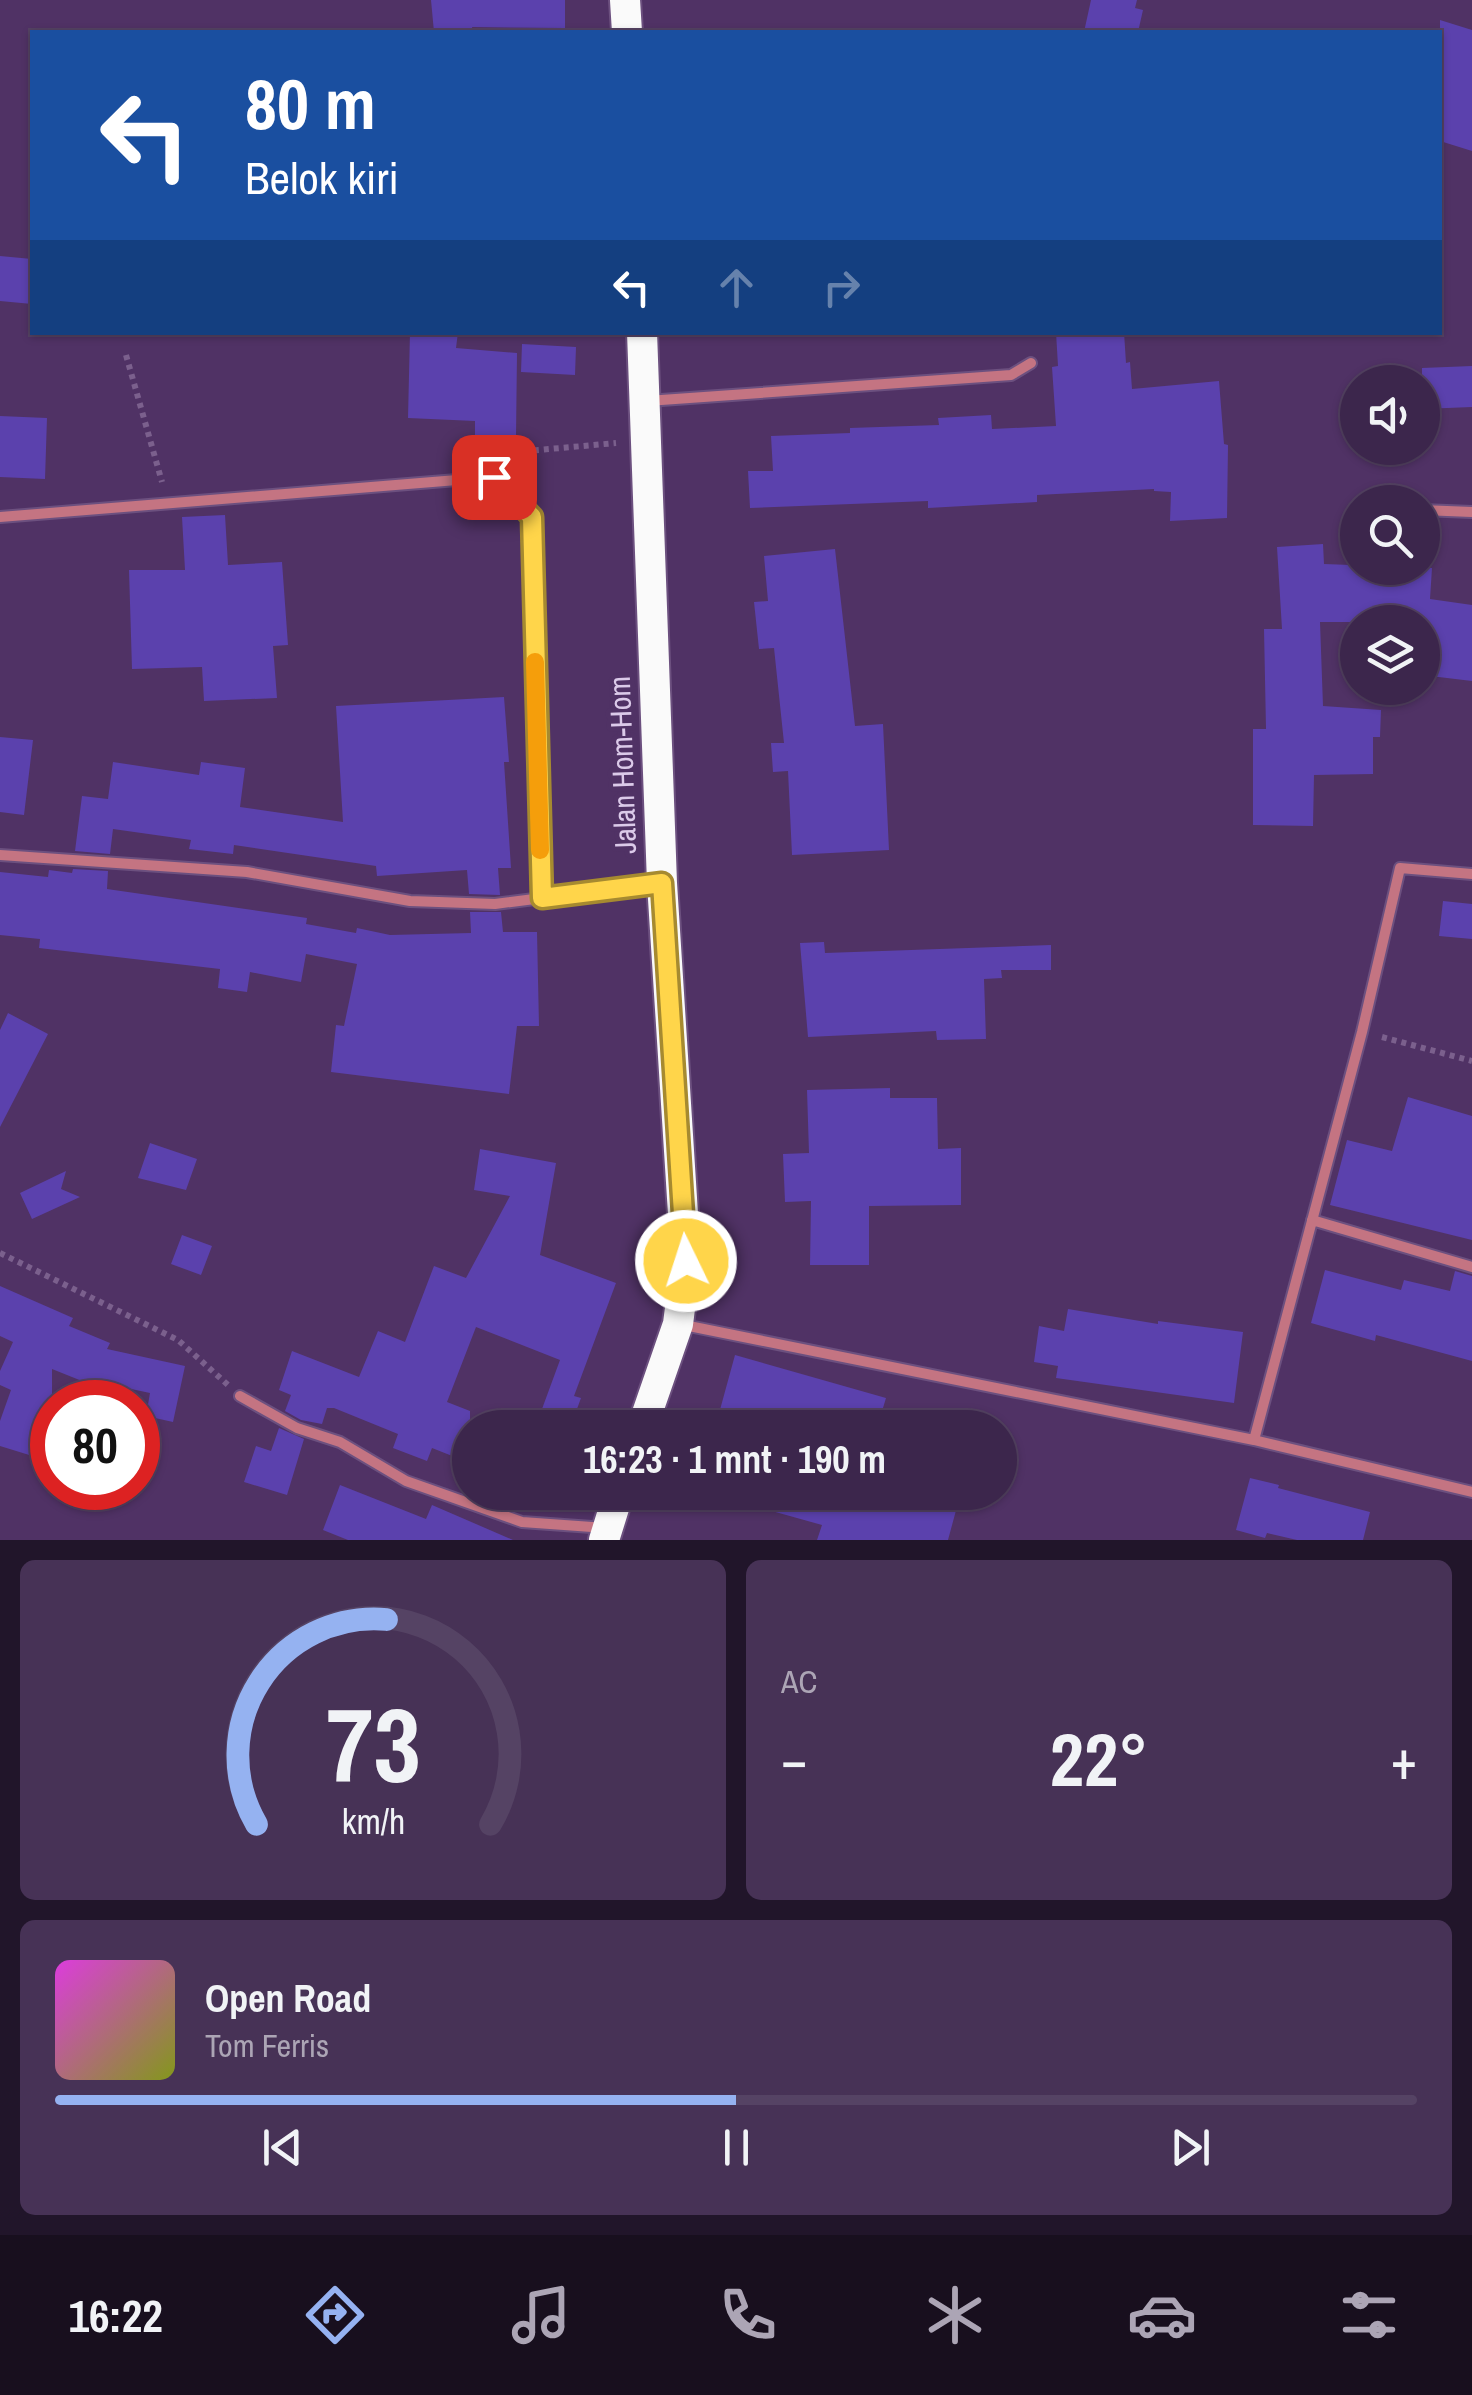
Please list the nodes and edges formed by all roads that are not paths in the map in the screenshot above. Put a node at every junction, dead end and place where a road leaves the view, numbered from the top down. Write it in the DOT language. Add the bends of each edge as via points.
graph roads {
  1 [pos="625,0"];
  2 [pos="627,30"];
  3 [pos="642,335"];
  4 [pos="1031,363"];
  5 [pos="646,401"];
  6 [pos="1440,511"];
  7 [pos="1472,512"];
  8 [pos="0,517"];
  9 [pos="0,854"];
  10 [pos="1472,874"];
  11 [pos="662,883"];
  12 [pos="542,898"];
  13 [pos="1312,1220"];
  14 [pos="1472,1266"];
  15 [pos="678,1324"];
  16 [pos="240,1396"];
  17 [pos="648,1410"];
  18 [pos="1254,1440"];
  19 [pos="1472,1492"];
  20 [pos="614,1510"];
  21 [pos="606,1534"];
  1 -- 2 [label="highway"];
  3 -- 5 [label="highway, Jalan Hom-Hom"];
  4 -- 5 [label="street" via="1012,375"];
  5 -- 11 [label="highway, Jalan Hom-Hom"];
  6 -- 7 [label="street"];
  8 -- 12 [label="street" via="494,477 532,517"];
  9 -- 12 [label="street" via="247,872 410,901"];
  10 -- 13 [label="street" via="1400,868"];
  11 -- 12 [label="street"];
  11 -- 15 [label="highway, Jalan Hom-Hom" via="686,1261"];
  13 -- 14 [label="street"];
  13 -- 18 [label="street"];
  15 -- 17 [label="highway, Jalan Hom-Hom"];
  15 -- 18 [label="street"];
  16 -- 21 [label="street" via="423,1487 522,1522"];
  18 -- 19 [label="street"];
  20 -- 21 [label="highway"];
}
